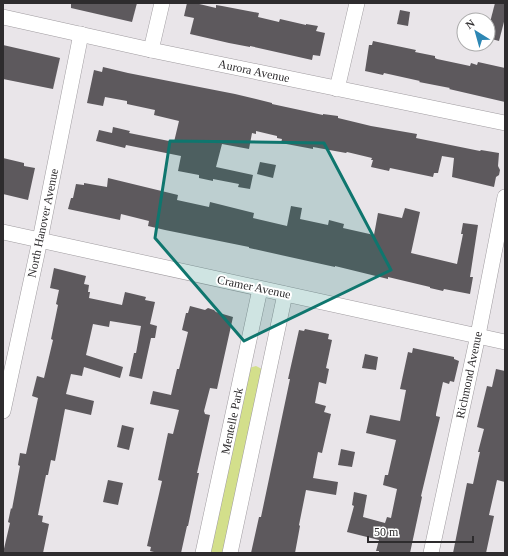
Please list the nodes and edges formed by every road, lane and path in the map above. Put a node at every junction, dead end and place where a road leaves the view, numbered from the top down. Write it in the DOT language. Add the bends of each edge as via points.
graph roads {
  1 [pos="162,3"];
  2 [pos="357,3"];
  3 [pos="3,17"];
  4 [pos="81,34"];
  5 [pos="151,50"];
  6 [pos="337,89"];
  7 [pos="505,123"];
  8 [pos="505,197"];
  9 [pos="3,232"];
  10 [pos="40,240"];
  11 [pos="260,289"];
  12 [pos="285,294"];
  13 [pos="478,336"];
  14 [pos="505,342"];
  15 [pos="245,358"];
  16 [pos="270,364"];
  17 [pos="3,411"];
  18 [pos="203,553"];
  19 [pos="230,553"];
  20 [pos="431,553"];
  1 -- 5 [label="street"];
  2 -- 6 [label="street"];
  3 -- 4 [label="street, Aurora Avenue"];
  4 -- 5 [label="street, Aurora Avenue"];
  4 -- 10 [label="street, North Hanover Avenue"];
  5 -- 6 [label="street, Aurora Avenue"];
  6 -- 7 [label="street, Aurora Avenue"];
  8 -- 13 [label="street, Richmond Avenue"];
  9 -- 10 [label="street, Cramer Avenue"];
  10 -- 11 [label="street, Cramer Avenue"];
  10 -- 17 [label="street, North Hanover Avenue"];
  11 -- 12 [label="street, Cramer Avenue"];
  11 -- 15 [label="street, Mentelle Park"];
  12 -- 13 [label="street, Cramer Avenue"];
  12 -- 16 [label="street"];
  13 -- 14 [label="street, Cramer Avenue"];
  13 -- 20 [label="street, Richmond Avenue"];
  15 -- 16 [label="street"];
  15 -- 18 [label="street, Mentelle Park"];
  16 -- 19 [label="street"];
}
